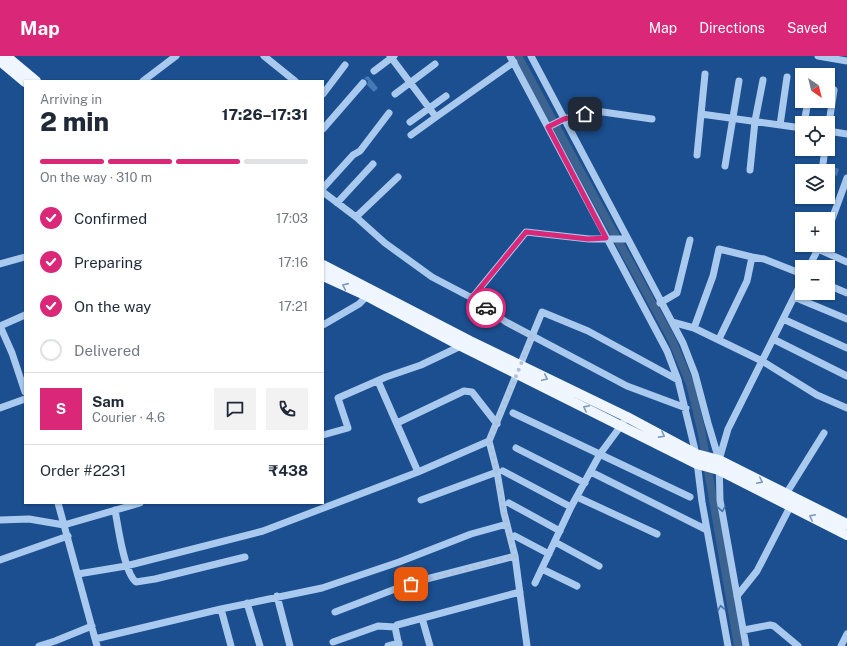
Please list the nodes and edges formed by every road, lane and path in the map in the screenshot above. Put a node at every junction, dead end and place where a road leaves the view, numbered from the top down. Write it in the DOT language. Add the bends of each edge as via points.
graph roads {
  1 [pos="6,56"];
  2 [pos="176,56"];
  3 [pos="264,56"];
  4 [pos="531,56"];
  5 [pos="818,56"];
  6 [pos="392,57"];
  7 [pos="512,59"];
  8 [pos="0,61"];
  9 [pos="847,61"];
  10 [pos="435,64"];
  11 [pos="345,65"];
  12 [pos="374,71"];
  13 [pos="704,74"];
  14 [pos="787,77"];
  15 [pos="35,80"];
  16 [pos="144,80"];
  17 [pos="294,80"];
  18 [pos="763,80"];
  19 [pos="24,81"];
  20 [pos="739,81"];
  21 [pos="410,82"];
  22 [pos="363,83"];
  23 [pos="324,93"];
  24 [pos="395,94"];
  25 [pos="446,96"];
  26 [pos="429,108"];
  27 [pos="389,113"];
  28 [pos="701,114"];
  29 [pos="436,117"];
  30 [pos="732,118"];
  31 [pos="563,119"];
  32 [pos="652,119"];
  33 [pos="410,122"];
  34 [pos="755,122"];
  35 [pos="780,125"];
  36 [pos="548,127"];
  37 [pos="795,127"];
  38 [pos="324,128"];
  39 [pos="835,131"];
  40 [pos="847,134"];
  41 [pos="411,135"];
  42 [pos="697,155"];
  43 [pos="373,164"];
  44 [pos="725,166"];
  45 [pos="750,170"];
  46 [pos="398,177"];
  47 [pos="847,178"];
  48 [pos="324,187"];
  49 [pos="324,193"];
  50 [pos="337,203"];
  51 [pos="835,212"];
  52 [pos="356,217"];
  53 [pos="606,238"];
  54 [pos="627,239"];
  55 [pos="690,240"];
  56 [pos="830,252"];
  57 [pos="24,257"];
  58 [pos="752,257"];
  59 [pos="846,259"];
  60 [pos="0,264"];
  61 [pos="324,266"];
  62 [pos="795,271"];
  63 [pos="324,276"];
  64 [pos="835,288"];
  65 [pos="369,293"];
  66 [pos="847,293"];
  67 [pos="794,296"];
  68 [pos="472,298"];
  69 [pos="660,302"];
  70 [pos="24,315"];
  71 [pos="783,318"];
  72 [pos="847,319"];
  73 [pos="672,322"];
  74 [pos="324,324"];
  75 [pos="0,326"];
  76 [pos="694,328"];
  77 [pos="532,337"];
  78 [pos="773,339"];
  79 [pos="719,340"];
  80 [pos="466,343"];
  81 [pos="847,348"];
  82 [pos="762,361"];
  83 [pos="519,369"];
  84 [pos="847,376"];
  85 [pos="678,380"];
  86 [pos="378,381"];
  87 [pos="24,389"];
  88 [pos="24,399"];
  89 [pos="0,408"];
  90 [pos="686,408"];
  91 [pos="847,408"];
  92 [pos="513,413"];
  93 [pos="627,417"];
  94 [pos="397,423"];
  95 [pos="497,424"];
  96 [pos="621,426"];
  97 [pos="824,433"];
  98 [pos="324,435"];
  99 [pos="490,440"];
  100 [pos="516,448"];
  101 [pos="600,454"];
  102 [pos="697,459"];
  103 [pos="716,464"];
  104 [pos="418,472"];
  105 [pos="500,472"];
  106 [pos="591,472"];
  107 [pos="585,483"];
  108 [pos="577,497"];
  109 [pos="690,497"];
  110 [pos="790,499"];
  111 [pos="421,500"];
  112 [pos="509,503"];
  113 [pos="58,504"];
  114 [pos="136,504"];
  115 [pos="572,507"];
  116 [pos="115,510"];
  117 [pos="0,520"];
  118 [pos="507,524"];
  119 [pos="847,524"];
  120 [pos="64,525"];
  121 [pos="707,530"];
  122 [pos="560,531"];
  123 [pos="658,534"];
  124 [pos="847,535"];
  125 [pos="68,536"];
  126 [pos="515,536"];
  127 [pos="555,542"];
  128 [pos="549,554"];
  129 [pos="515,556"];
  130 [pos="245,557"];
  131 [pos="0,560"];
  132 [pos="126,566"];
  133 [pos="599,566"];
  134 [pos="542,569"];
  135 [pos="78,574"];
  136 [pos="535,583"];
  137 [pos="577,586"];
  138 [pos="520,592"];
  139 [pos="277,596"];
  140 [pos="737,596"];
  141 [pos="247,603"];
  142 [pos="221,609"];
  143 [pos="335,612"];
  144 [pos="422,618"];
  145 [pos="92,626"];
  146 [pos="395,627"];
  147 [pos="744,630"];
  148 [pos="847,634"];
  149 [pos="333,642"];
  150 [pos="96,643"];
  151 [pos="399,644"];
  152 [pos="39,646"];
  153 [pos="231,646"];
  154 [pos="260,646"];
  155 [pos="290,646"];
  156 [pos="388,646"];
  157 [pos="430,646"];
  158 [pos="528,646"];
  159 [pos="728,646"];
  160 [pos="746,646"];
  161 [pos="798,646"];
  162 [pos="841,646"];
  1 -- 15 [label="main road"];
  2 -- 16 [label="street"];
  3 -- 17 [label="street"];
  4 -- 31 [label="street"];
  5 -- 9 [label="street"];
  6 -- 12 [label="street"];
  6 -- 21 [label="street"];
  7 -- 29 [label="street"];
  7 -- 36 [label="street"];
  8 -- 19 [label="main road"];
  10 -- 21 [label="street"];
  11 -- 23 [label="street"];
  13 -- 28 [label="street"];
  14 -- 35 [label="street"];
  18 -- 34 [label="street"];
  20 -- 30 [label="street"];
  21 -- 24 [label="street"];
  21 -- 26 [label="street"];
  22 -- 38 [label="street"];
  25 -- 26 [label="street"];
  26 -- 29 [label="street"];
  26 -- 33 [label="street"];
  27 -- 48 [label="street" via="360,151 353,155"];
  28 -- 30 [label="street"];
  28 -- 42 [label="street"];
  29 -- 41 [label="street"];
  30 -- 34 [label="street"];
  30 -- 44 [label="street"];
  31 -- 32 [label="street" via="596,111"];
  31 -- 36 [label="street"];
  31 -- 54 [label="street"];
  34 -- 35 [label="street"];
  34 -- 45 [label="street"];
  35 -- 37 [label="street"];
  36 -- 53 [label="street"];
  39 -- 40 [label="street"];
  43 -- 50 [label="street"];
  46 -- 52 [label="street"];
  47 -- 51 [label="street"];
  49 -- 50 [label="street"];
  50 -- 52 [label="street"];
  52 -- 68 [label="street" via="385,243 432,277"];
  53 -- 54 [label="street"];
  53 -- 68 [label="street" via="588,239 526,232"];
  53 -- 85 [label="street" via="667,351"];
  54 -- 69 [label="street"];
  55 -- 69 [label="street" via="677,293"];
  56 -- 59 [label="street"];
  57 -- 60 [label="street"];
  58 -- 62 [label="street"];
  58 -- 76 [label="street" via="719,250 713,276"];
  58 -- 79 [label="street" via="747,281"];
  61 -- 65 [label="main road"];
  65 -- 63 [label="main road, one-way"];
  64 -- 66 [label="street"];
  65 -- 74 [label="street" via="359,304"];
  65 -- 80 [label="main road"];
  67 -- 71 [label="street"];
  67 -- 72 [label="street"];
  68 -- 77 [label="street"];
  69 -- 73 [label="street"];
  70 -- 75 [label="street"];
  71 -- 78 [label="street"];
  71 -- 81 [label="street"];
  73 -- 76 [label="street"];
  73 -- 103 [label="street" via="695,374"];
  75 -- 87 [label="street"];
  76 -- 79 [label="street"];
  77 -- 83 [label="street"];
  77 -- 85 [label="street" via="542,312 588,331"];
  77 -- 90 [label="street" via="627,386"];
  78 -- 82 [label="street"];
  78 -- 84 [label="street"];
  79 -- 82 [label="street"];
  80 -- 83 [label="main road"];
  80 -- 86 [label="street" via="421,365"];
  82 -- 91 [label="street" via="817,395"];
  82 -- 103 [label="street" via="728,429"];
  83 -- 93 [label="main road, one-way"];
  83 -- 95 [label="street"];
  96 -- 83 [label="main road, one-way"];
  85 -- 90 [label="street"];
  86 -- 94 [label="street"];
  86 -- 98 [label="street" via="338,398 348,428"];
  88 -- 89 [label="street"];
  90 -- 102 [label="street"];
  92 -- 101 [label="street"];
  93 -- 96 [label="street"];
  93 -- 102 [label="main road, one-way"];
  94 -- 95 [label="street" via="464,391 472,392"];
  94 -- 104 [label="street"];
  95 -- 99 [label="street"];
  96 -- 101 [label="street"];
  96 -- 102 [label="main road"];
  97 -- 110 [label="street"];
  99 -- 104 [label="street"];
  99 -- 105 [label="street"];
  100 -- 107 [label="street"];
  101 -- 106 [label="street"];
  101 -- 109 [label="street"];
  102 -- 103 [label="main road"];
  102 -- 121 [label="street"];
  103 -- 110 [label="main road"];
  103 -- 140 [label="street, one-way"];
  104 -- 132 [label="street" via="264,531"];
  105 -- 111 [label="street"];
  105 -- 115 [label="street"];
  105 -- 118 [label="street"];
  106 -- 107 [label="street"];
  106 -- 121 [label="street"];
  107 -- 108 [label="street"];
  108 -- 115 [label="street"];
  108 -- 123 [label="street"];
  110 -- 119 [label="main road"];
  124 -- 110 [label="main road, one-way"];
  110 -- 140 [label="street" via="756,570"];
  112 -- 122 [label="street"];
  113 -- 120 [label="street"];
  114 -- 116 [label="street"];
  115 -- 122 [label="street"];
  116 -- 120 [label="street"];
  116 -- 132 [label="street"];
  117 -- 120 [label="street" via="29,519"];
  118 -- 129 [label="street"];
  118 -- 139 [label="street" via="471,534 322,588"];
  120 -- 125 [label="street"];
  159 -- 121 [label="street, one-way"];
  122 -- 127 [label="street"];
  125 -- 131 [label="street"];
  125 -- 135 [label="street"];
  126 -- 128 [label="street"];
  127 -- 128 [label="street"];
  127 -- 133 [label="street"];
  128 -- 134 [label="street"];
  129 -- 138 [label="street"];
  129 -- 143 [label="street" via="411,584"];
  130 -- 132 [label="street" via="138,583 132,580"];
  132 -- 135 [label="street"];
  134 -- 136 [label="street"];
  134 -- 137 [label="street"];
  135 -- 145 [label="street"];
  138 -- 144 [label="street"];
  138 -- 158 [label="street"];
  139 -- 141 [label="street"];
  139 -- 155 [label="street"];
  140 -- 147 [label="street"];
  141 -- 142 [label="street"];
  141 -- 154 [label="street"];
  142 -- 150 [label="street"];
  142 -- 153 [label="street"];
  144 -- 146 [label="street"];
  144 -- 157 [label="street"];
  145 -- 150 [label="street"];
  145 -- 152 [label="street"];
  146 -- 149 [label="street" via="378,626"];
  146 -- 151 [label="street"];
  147 -- 160 [label="street"];
  147 -- 161 [label="street" via="774,626"];
  148 -- 162 [label="street"];
  151 -- 156 [label="street"];
}
